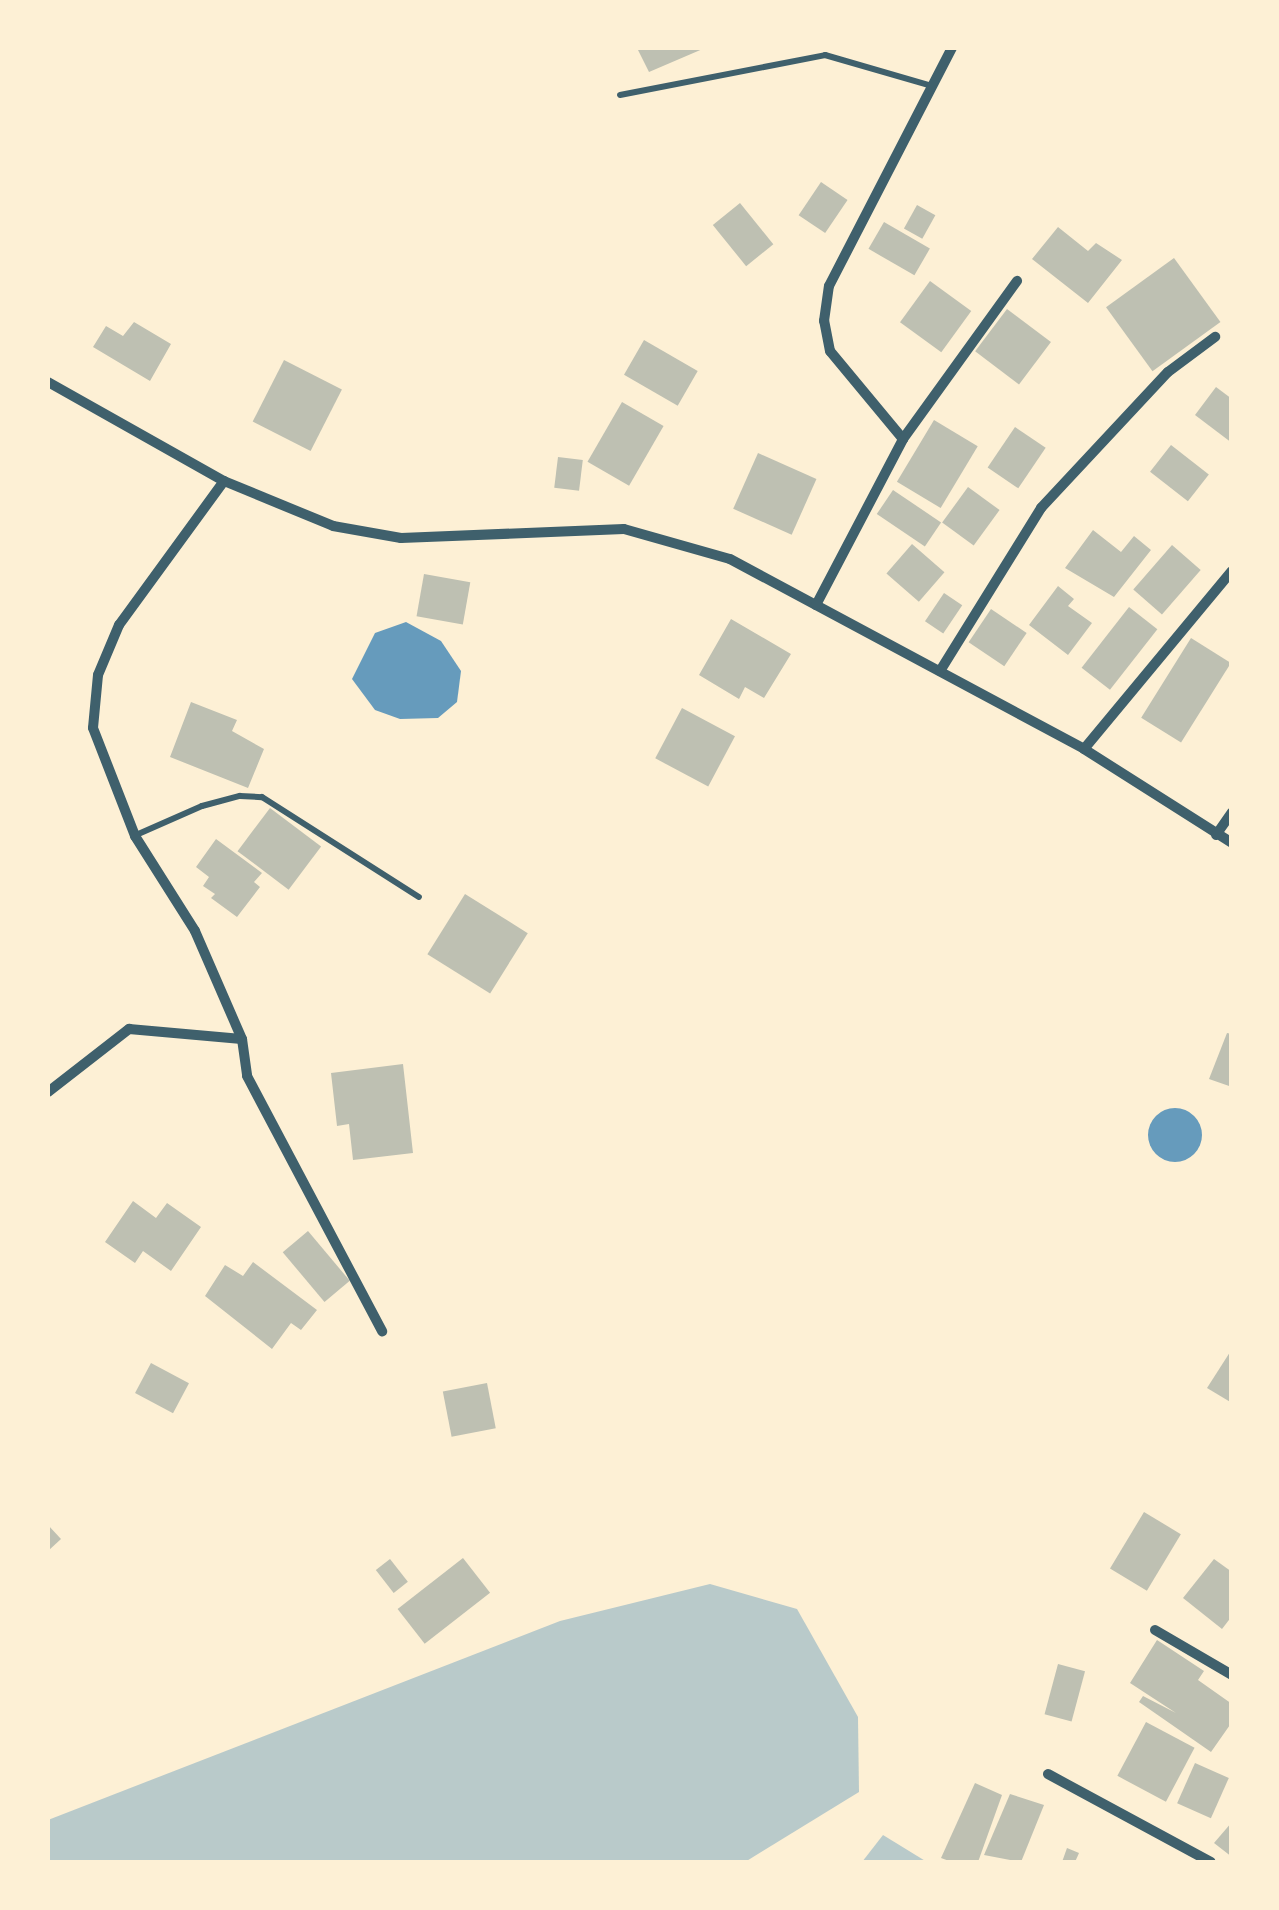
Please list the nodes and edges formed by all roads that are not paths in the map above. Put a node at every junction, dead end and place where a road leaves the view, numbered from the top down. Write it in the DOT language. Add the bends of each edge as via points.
graph roads {
  1 [pos="952,48"];
  2 [pos="932,86"];
  3 [pos="620,95"];
  4 [pos="1017,282"];
  5 [pos="1216,337"];
  6 [pos="48,382"];
  7 [pos="903,439"];
  8 [pos="224,481"];
  9 [pos="1232,571"];
  10 [pos="816,604"];
  11 [pos="940,671"];
  12 [pos="1084,749"];
  13 [pos="1232,812"];
  14 [pos="1216,835"];
  15 [pos="135,836"];
  16 [pos="1232,842"];
  17 [pos="419,897"];
  18 [pos="242,1039"];
  19 [pos="48,1092"];
  20 [pos="382,1330"];
  21 [pos="1155,1630"];
  22 [pos="1232,1675"];
  23 [pos="1048,1774"];
  24 [pos="1211,1862"];
  1 -- 2 [label="street"];
  2 -- 3 [label="lane" via="825,55"];
  2 -- 7 [label="street" via="830,286 824,320 830,351"];
  4 -- 7 [label="street"];
  5 -- 11 [label="street" via="1168,372 1041,508"];
  6 -- 8 [label="street"];
  7 -- 10 [label="street"];
  8 -- 10 [label="street" via="333,526 402,538 624,528 730,559"];
  8 -- 15 [label="street" via="119,624 98,675 93,728"];
  9 -- 12 [label="street"];
  10 -- 11 [label="street"];
  11 -- 12 [label="street"];
  12 -- 14 [label="street"];
  13 -- 14 [label="street"];
  14 -- 16 [label="street"];
  15 -- 17 [label="lane" via="202,806 262,798"];
  15 -- 18 [label="street" via="195,931"];
  18 -- 19 [label="street" via="129,1029"];
  18 -- 20 [label="street" via="254,1092"];
  21 -- 22 [label="street"];
  23 -- 24 [label="street"];
}
